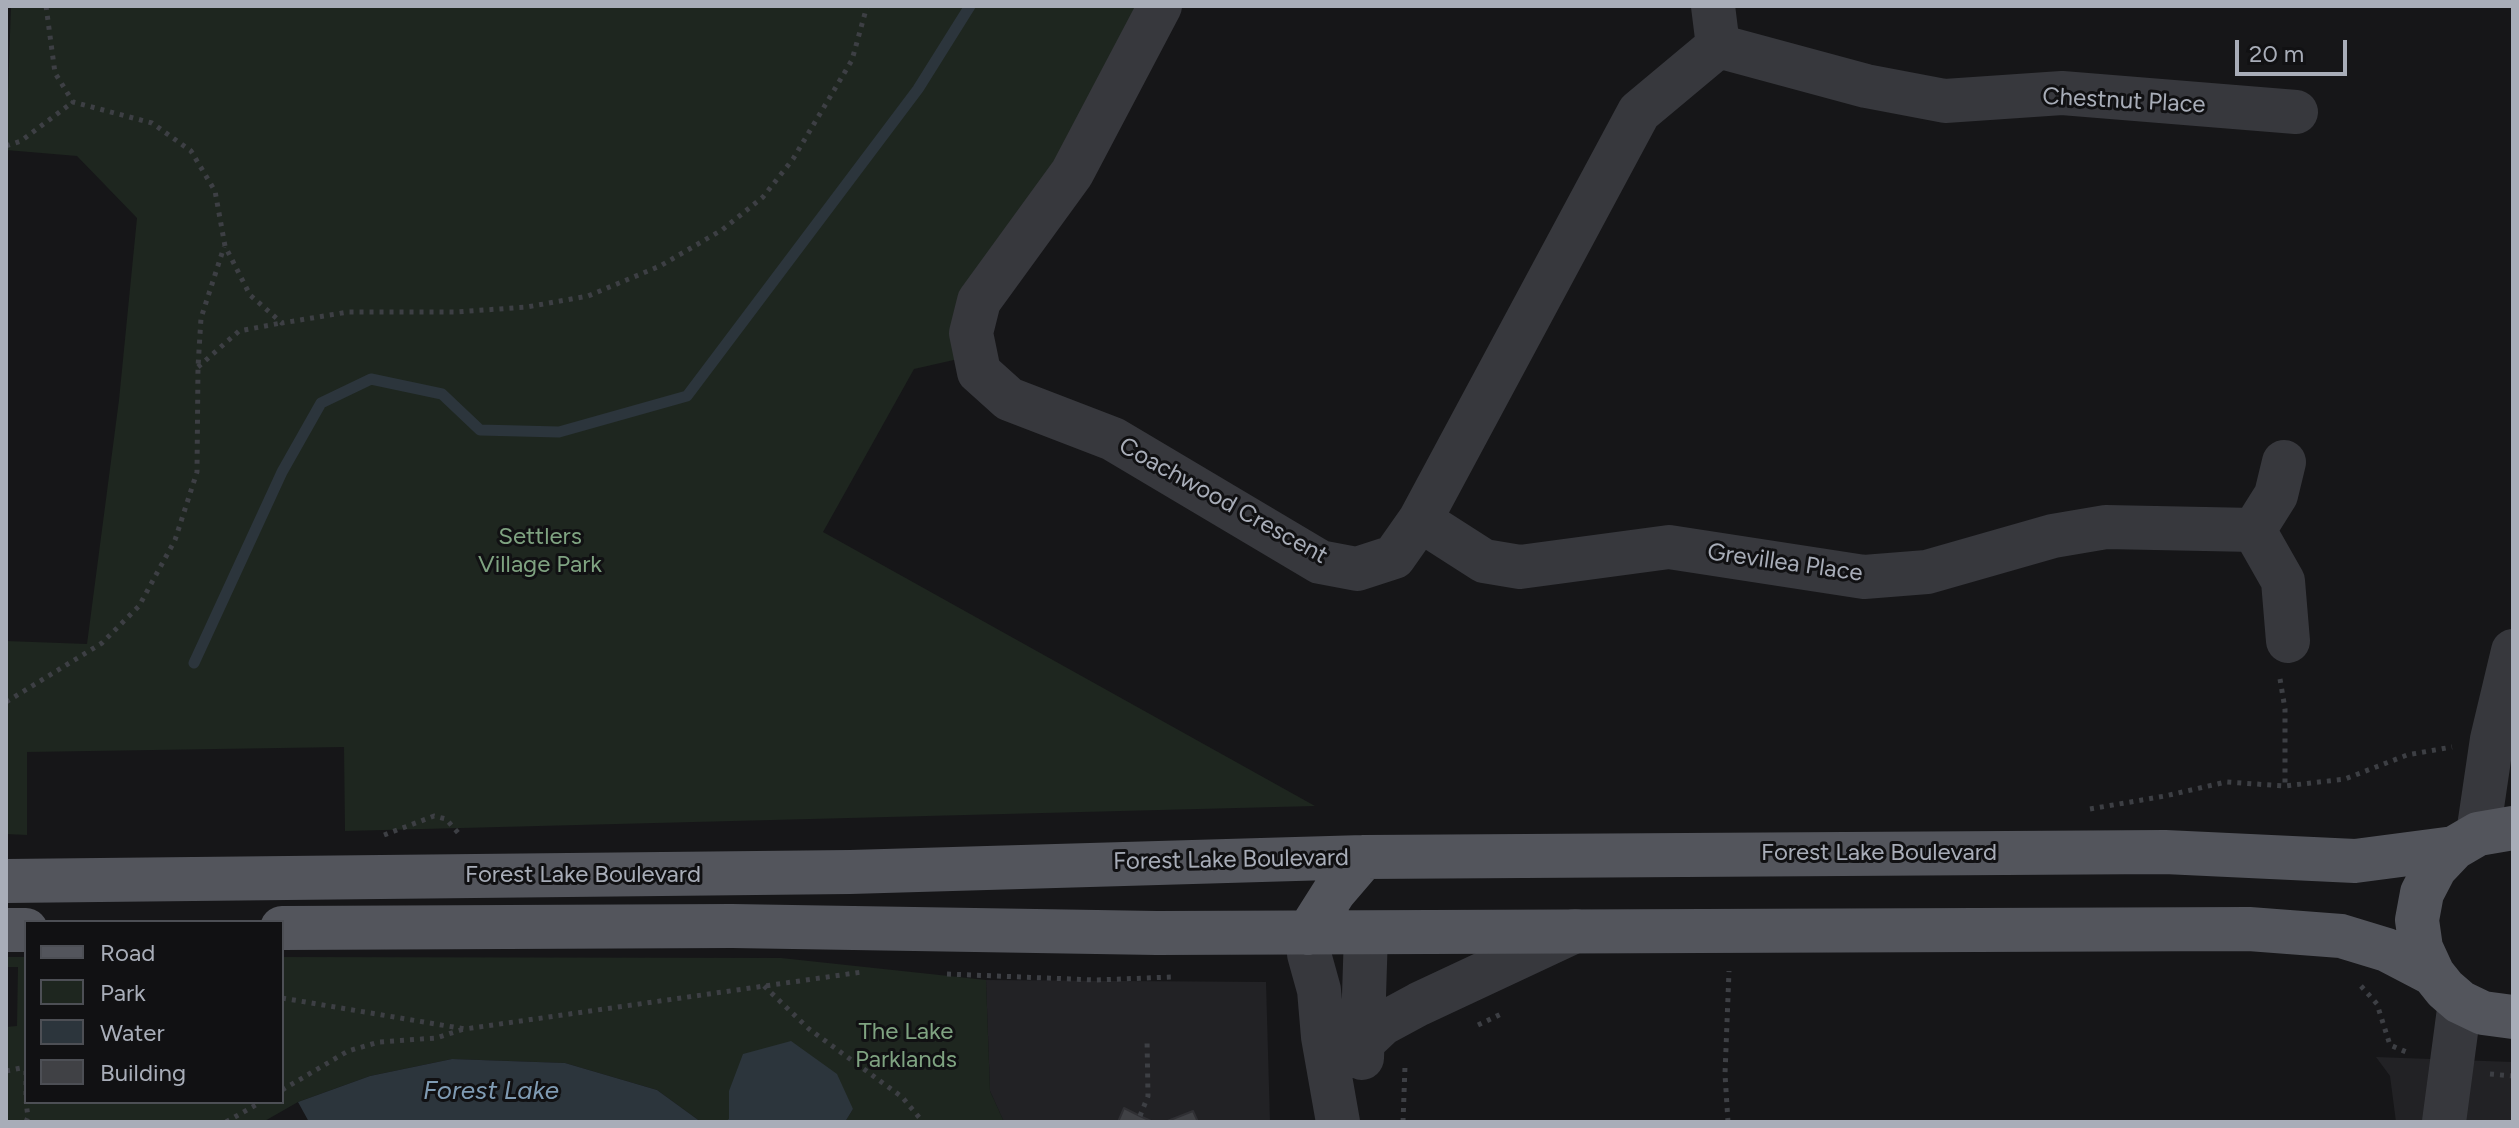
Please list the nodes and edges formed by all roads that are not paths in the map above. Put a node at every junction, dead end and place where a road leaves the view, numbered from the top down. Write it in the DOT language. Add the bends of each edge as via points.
graph roads {
  1 [pos="1160,6"];
  2 [pos="1716,26"];
  3 [pos="2296,112"];
  4 [pos="2284,462"];
  5 [pos="1420,520"];
  6 [pos="2254,530"];
  7 [pos="2288,641"];
  8 [pos="2513,651"];
  9 [pos="2482,837"];
  10 [pos="1322,875"];
  11 [pos="6,881"];
  12 [pos="284,928"];
  13 [pos="1575,931"];
  14 [pos="1308,933"];
  15 [pos="1366,933"];
  16 [pos="2446,988"];
  17 [pos="2513,1017"];
  18 [pos="1364,1041"];
  19 [pos="1338,1122"];
  20 [pos="1355,1122"];
  21 [pos="2444,1122"];
  1 -- 5 [label="street, Coachwood Crescent" via="1072,173 979,301 971,333 979,372 1009,399 1113,439 1320,562 1357,569 1394,557"];
  2 -- 3 [label="street, Chestnut Place" via="1866,86 1945,101 2062,93"];
  2 -- 5 [label="street, Coachwood Crescent" via="1639,112"];
  4 -- 6 [label="street" via="2276,495"];
  5 -- 6 [label="street, Grevillea Place" via="1484,561 1520,567 1669,547 1864,577 1927,572 2053,536 2106,527"];
  6 -- 7 [label="street" via="2283,581"];
  8 -- 9 [label="street" via="2492,739"];
  9 -- 10 [label="main road, Forest Lake Boulevard" via="2355,861 2165,852 1364,857"];
  9 -- 16 [label="main road" via="2435,868 2422,893 2417,920 2421,948"];
  10 -- 11 [label="main road, Forest Lake Boulevard" via="818,873"];
  10 -- 14 [label="main road"];
  10 -- 15 [label="main road"];
  12 -- 14 [label="main road" via="732,926"];
  13 -- 15 [label="main road"];
  13 -- 16 [label="main road" via="2249,929 2341,936 2387,950"];
  13 -- 18 [label="street" via="1419,1004 1382,1024"];
  14 -- 15 [label="main road"];
  14 -- 19 [label="street"];
  15 -- 18 [label="street"];
  16 -- 17 [label="main road" via="2483,1013"];
  16 -- 21 [label="street" via="2451,1070"];
  18 -- 20 [label="street"];
}
